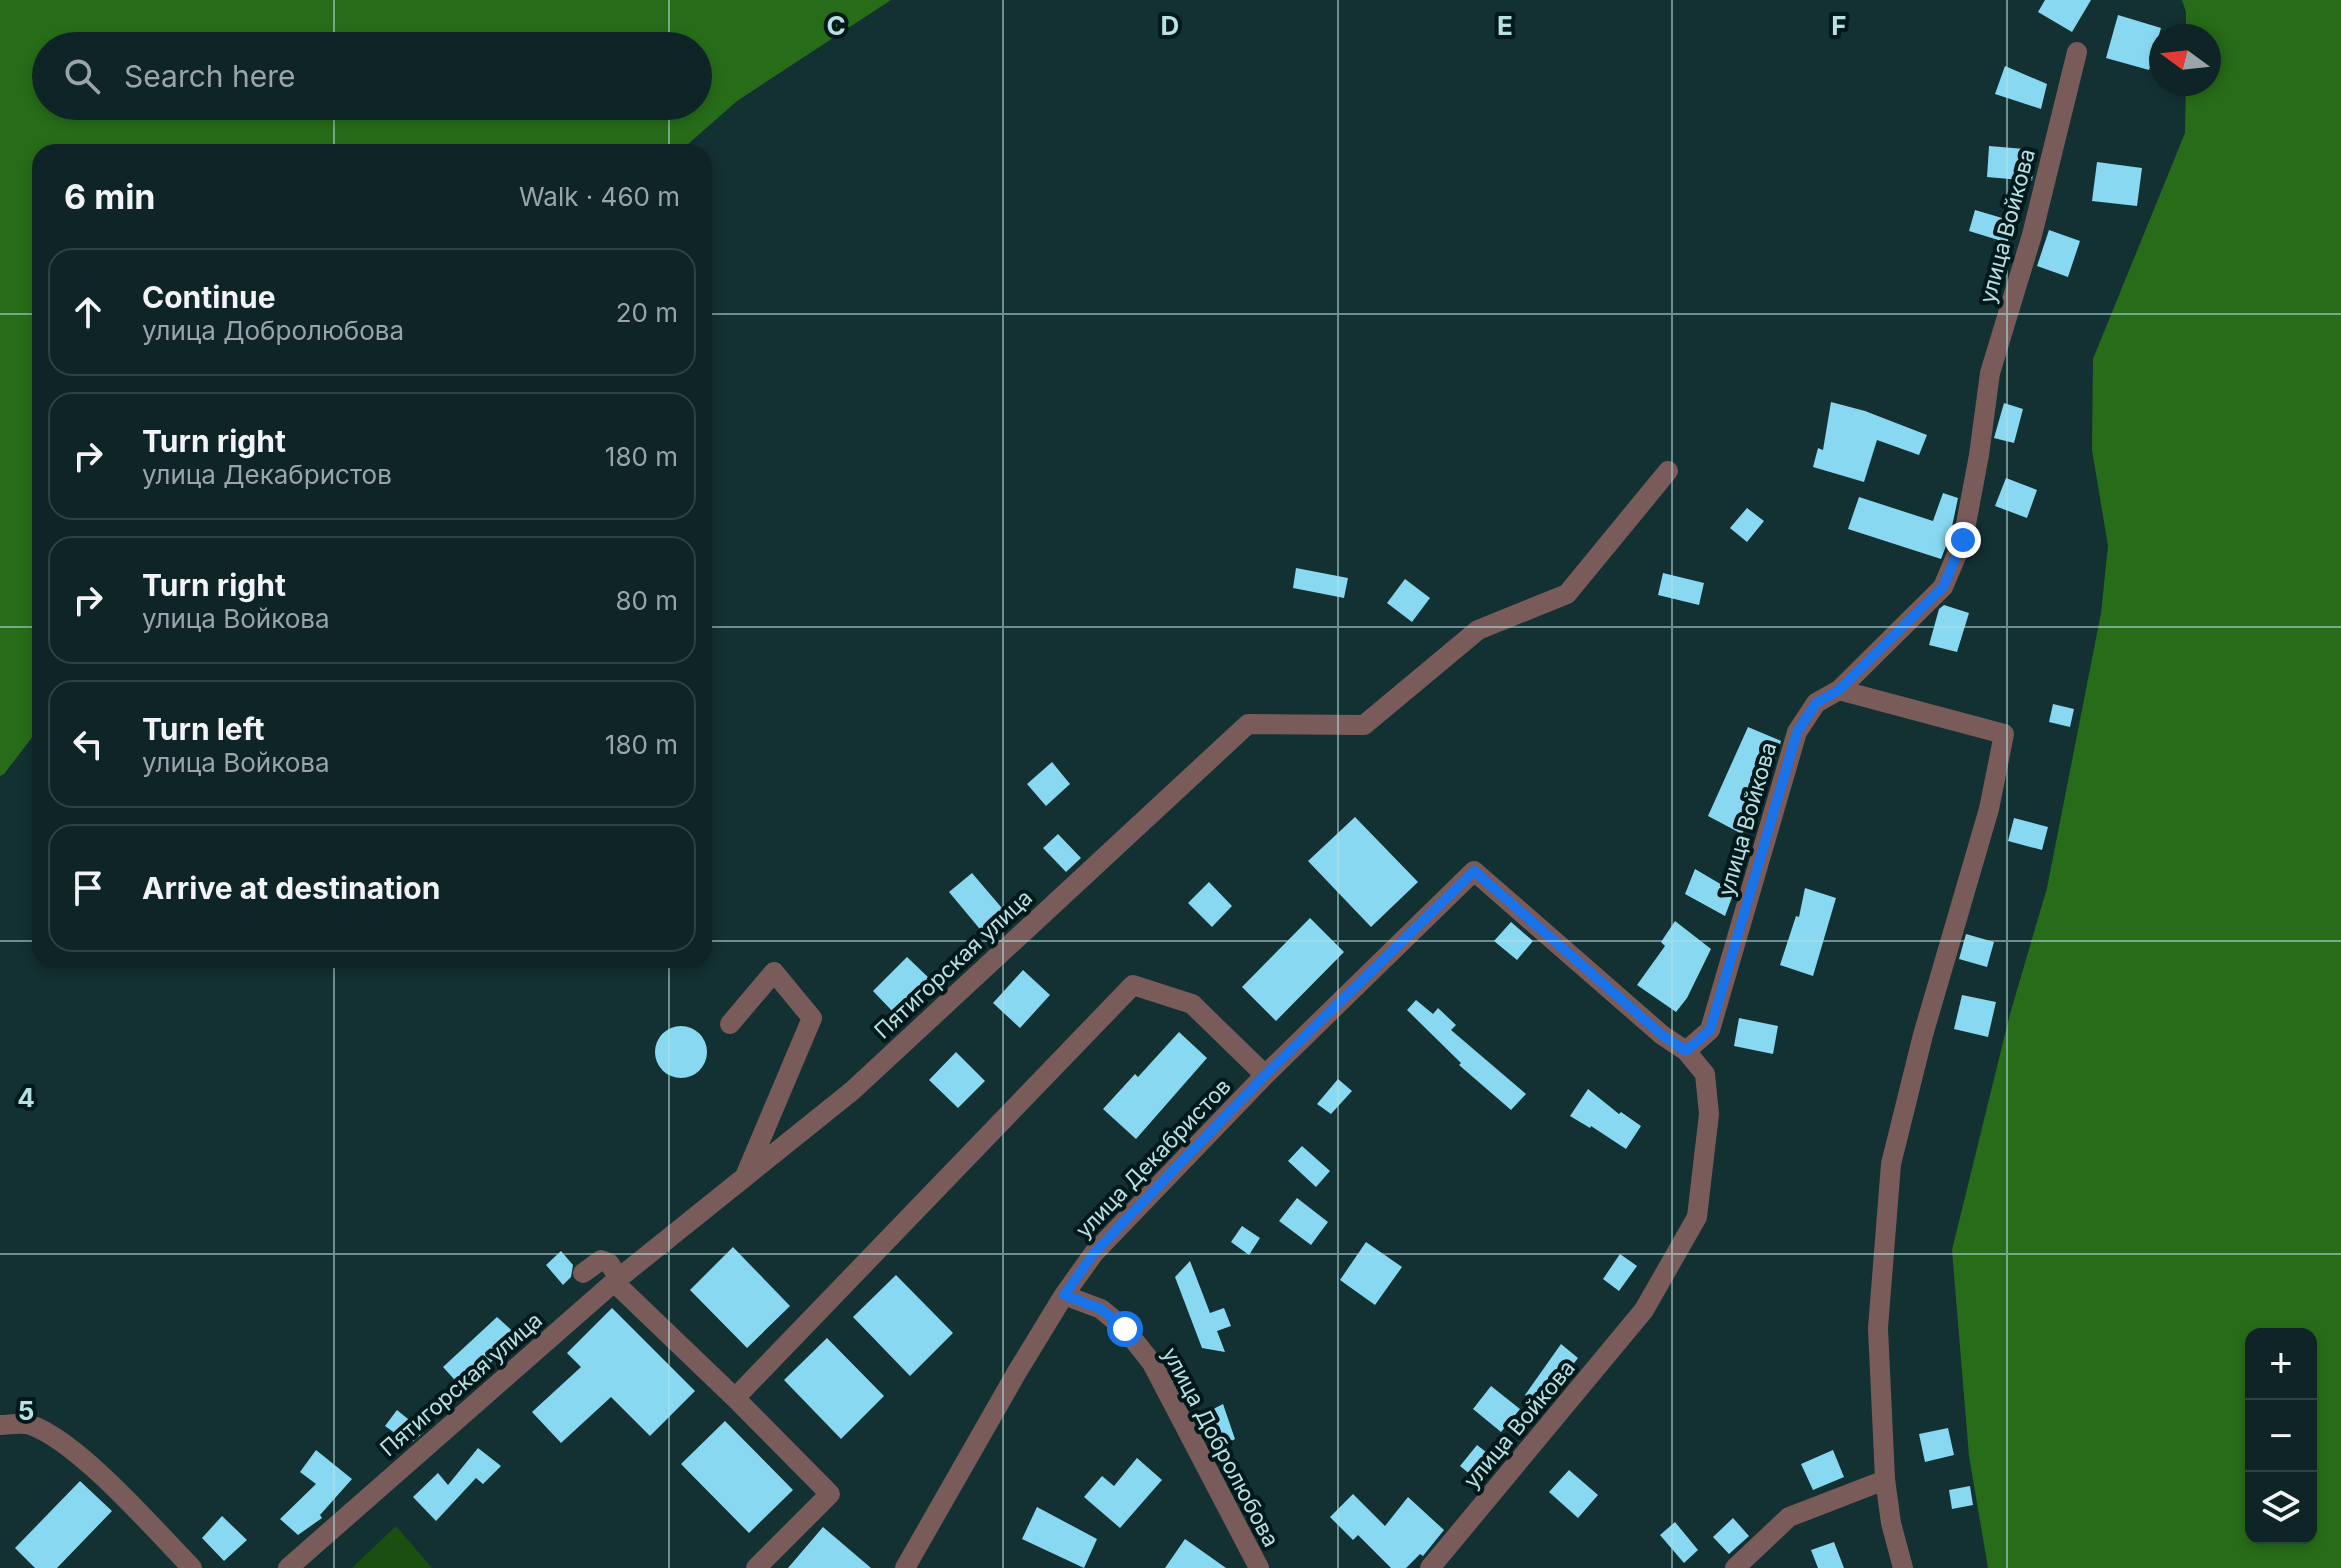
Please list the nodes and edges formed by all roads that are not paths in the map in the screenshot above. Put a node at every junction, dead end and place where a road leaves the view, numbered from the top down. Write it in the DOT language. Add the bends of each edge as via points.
graph roads {
  1 [pos="2077,52"];
  2 [pos="1668,471"];
  3 [pos="1839,690"];
  4 [pos="730,1024"];
  5 [pos="1686,1051"];
  6 [pos="1265,1075"];
  7 [pos="745,1177"];
  8 [pos="583,1273"];
  9 [pos="616,1280"];
  10 [pos="1064,1295"];
  11 [pos="735,1398"];
  12 [pos="0,1425"];
  13 [pos="1885,1480"];
  14 [pos="192,1568"];
  15 [pos="288,1568"];
  16 [pos="756,1568"];
  17 [pos="905,1568"];
  18 [pos="1259,1568"];
  19 [pos="1430,1568"];
  20 [pos="1735,1568"];
  21 [pos="1903,1568"];
  1 -- 3 [label="street, улица Войкова" via="2032,235 1990,373 1963,540 1943,587"];
  2 -- 7 [label="street, Пятигорская улица" via="1567,594 1478,630 1364,725 1248,724 852,1091"];
  3 -- 5 [label="street, улица Войкова" via="1816,703 1797,732 1710,1030"];
  3 -- 13 [label="street" via="2004,734 1989,809 1891,1164 1878,1328"];
  4 -- 7 [label="street" via="774,972 812,1018"];
  5 -- 6 [label="street, улица Декабристов" via="1474,871"];
  5 -- 19 [label="street, улица Войкова" via="1705,1074 1709,1114 1697,1217 1644,1310"];
  6 -- 10 [label="street, улица Декабристов" via="1094,1253"];
  6 -- 11 [label="street" via="1192,1004 1133,985"];
  7 -- 9 [label="street, Пятигорская улица"];
  8 -- 9 [label="street" via="601,1260 609,1263"];
  9 -- 11 [label="street"];
  9 -- 15 [label="street, Пятигорская улица"];
  10 -- 17 [label="street, улица Декабристов"];
  10 -- 18 [label="street, улица Добролюбова" via="1101,1309 1152,1363"];
  11 -- 16 [label="street" via="830,1494"];
  12 -- 14 [label="street" via="29,1424 63,1445"];
  13 -- 20 [label="street" via="1789,1517"];
  13 -- 21 [label="street"];
}
